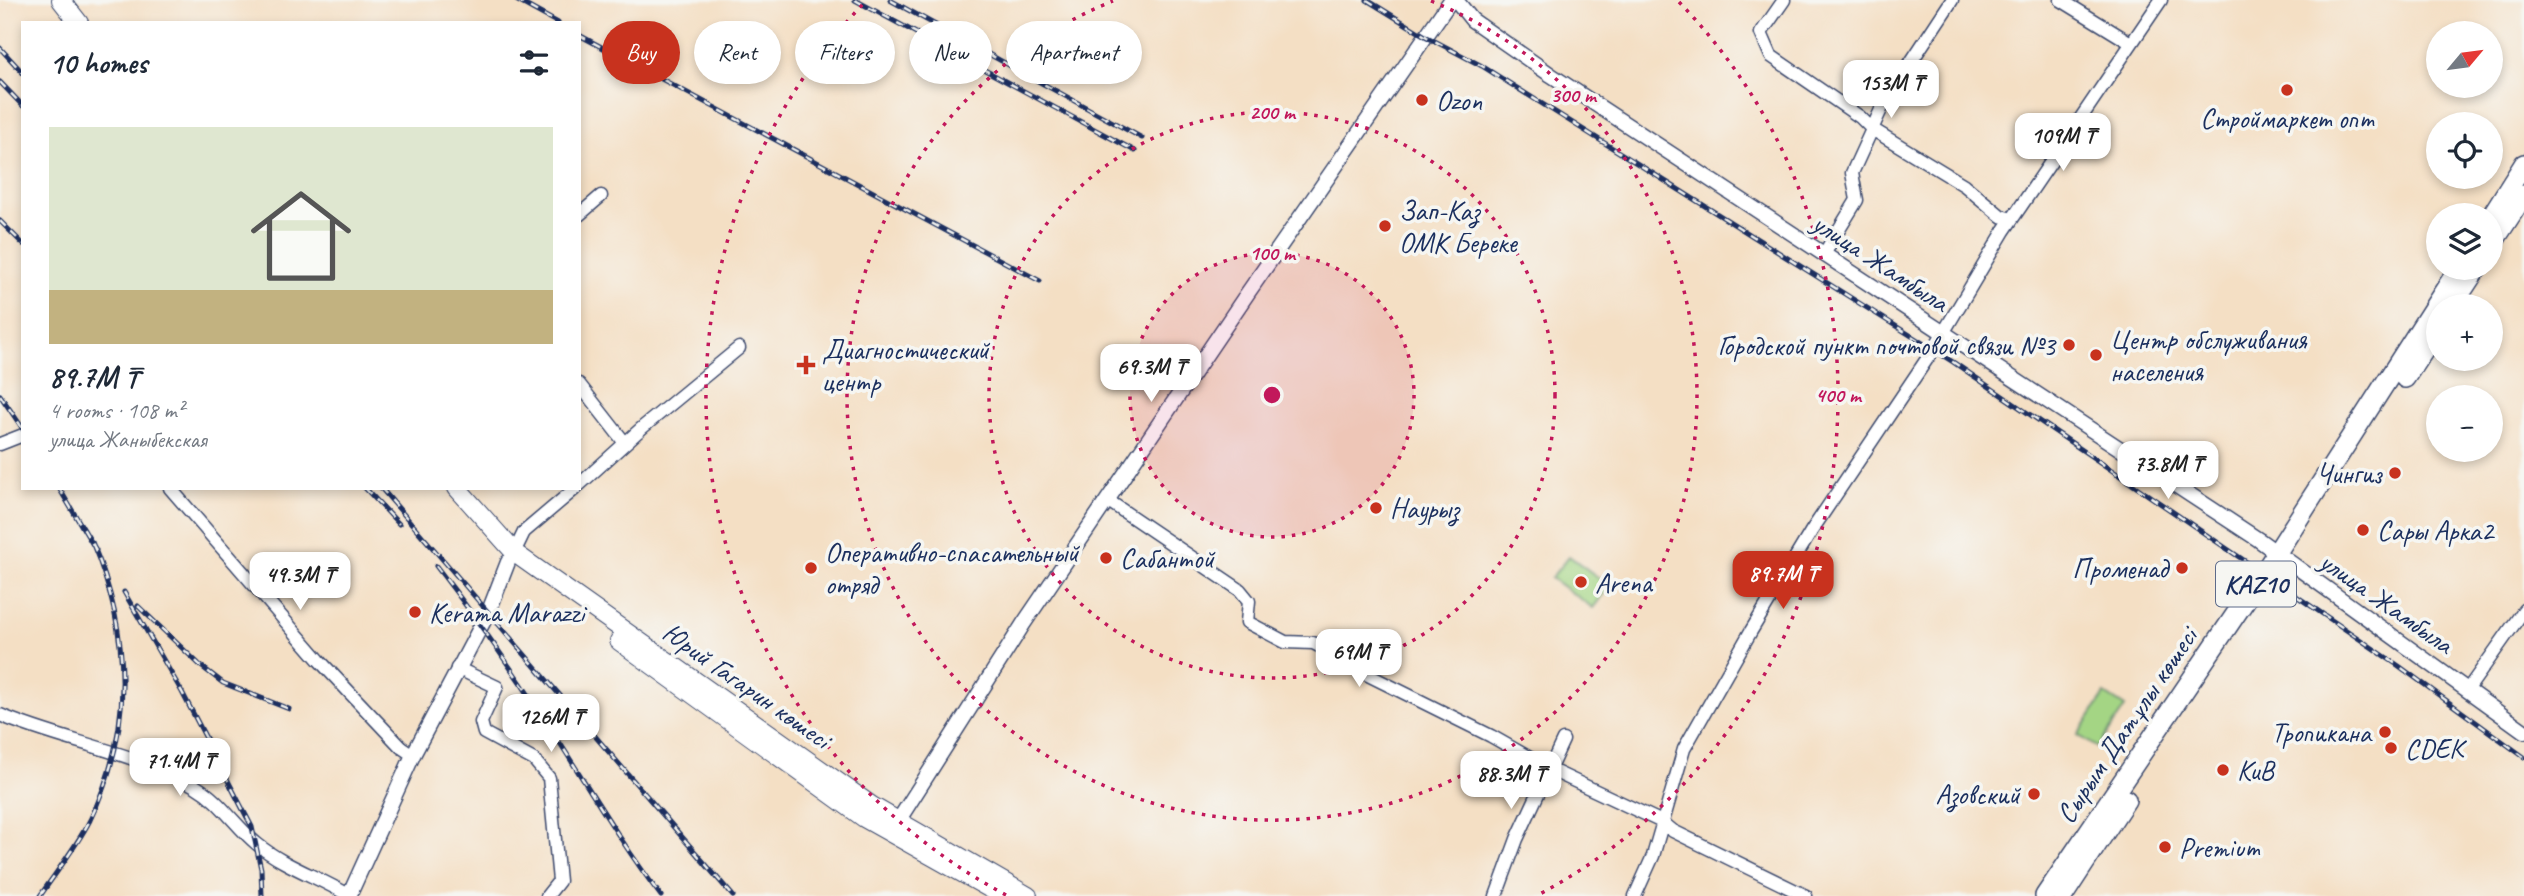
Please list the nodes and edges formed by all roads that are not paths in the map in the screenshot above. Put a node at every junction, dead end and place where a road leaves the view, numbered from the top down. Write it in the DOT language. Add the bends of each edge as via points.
graph roads {
  1 [pos="48,0"];
  2 [pos="61,0"];
  3 [pos="1453,0"];
  4 [pos="1784,0"];
  5 [pos="1952,0"];
  6 [pos="2061,0"];
  7 [pos="2161,0"];
  8 [pos="65,21"];
  9 [pos="77,21"];
  10 [pos="2131,43"];
  11 [pos="1872,129"];
  12 [pos="2524,164"];
  13 [pos="2524,195"];
  14 [pos="601,196"];
  15 [pos="2499,203"];
  16 [pos="581,213"];
  17 [pos="2012,219"];
  18 [pos="2503,227"];
  19 [pos="1824,254"];
  20 [pos="2452,280"];
  21 [pos="1943,332"];
  22 [pos="2426,345"];
  23 [pos="739,348"];
  24 [pos="581,387"];
  25 [pos="21,436"];
  26 [pos="625,443"];
  27 [pos="0,444"];
  28 [pos="581,483"];
  29 [pos="172,490"];
  30 [pos="446,490"];
  31 [pos="459,490"];
  32 [pos="574,490"];
  33 [pos="1107,500"];
  34 [pos="2280,557"];
  35 [pos="512,558"];
  36 [pos="2524,610"];
  37 [pos="457,668"];
  38 [pos="2468,689"];
  39 [pos="0,715"];
  40 [pos="2524,731"];
  41 [pos="1563,740"];
  42 [pos="413,755"];
  43 [pos="1549,769"];
  44 [pos="1661,822"];
  45 [pos="894,828"];
  46 [pos="349,896"];
  47 [pos="547,896"];
  48 [pos="1003,896"];
  49 [pos="1028,896"];
  50 [pos="1496,896"];
  51 [pos="1635,896"];
  52 [pos="1805,896"];
  53 [pos="2045,896"];
  54 [pos="2063,896"];
  1 -- 8 [label="main road"];
  2 -- 9 [label="main road"];
  3 -- 19 [label="street, улица Жамбыла" via="1472,20 1551,75"];
  3 -- 33 [label="street"];
  4 -- 11 [label="street" via="1761,33 1772,56"];
  5 -- 11 [label="street" via="1884,103"];
  6 -- 10 [label="street"];
  7 -- 10 [label="street"];
  10 -- 17 [label="street"];
  11 -- 17 [label="street"];
  11 -- 19 [label="street" via="1852,173 1857,200"];
  12 -- 15 [label="highway"];
  13 -- 18 [label="highway"];
  14 -- 16 [label="street"];
  17 -- 21 [label="street"];
  19 -- 21 [label="street, улица Жамбыла"];
  20 -- 34 [label="highway, Сырым Датұлы көшесі / KAZ10"];
  21 -- 34 [label="street, улица Жамбыла"];
  21 -- 44 [label="street" via="1751,631 1684,749"];
  22 -- 34 [label="highway, Сырым Датұлы көшесі / KAZ10"];
  23 -- 26 [label="street"];
  24 -- 26 [label="street"];
  25 -- 27 [label="street"];
  26 -- 28 [label="street"];
  29 -- 42 [label="street" via="335,678"];
  30 -- 35 [label="main road, Юрий Гагарин көшесі"];
  31 -- 35 [label="main road, Юрий Гагарин көшесі"];
  32 -- 35 [label="street" via="524,533"];
  33 -- 43 [label="street" via="1240,590 1249,601 1247,622 1285,642 1313,643"];
  33 -- 45 [label="street"];
  34 -- 38 [label="street, улица Жамбыла"];
  34 -- 53 [label="highway, Сырым Датұлы көшесі / KAZ10"];
  34 -- 54 [label="highway, Сырым Датұлы көшесі / KAZ10"];
  35 -- 37 [label="street"];
  35 -- 45 [label="main road, Юрий Гагарин көшесі" via="864,818"];
  36 -- 38 [label="street"];
  37 -- 42 [label="street"];
  37 -- 47 [label="street" via="497,687 481,722 484,733 534,760 549,778 559,881"];
  38 -- 40 [label="street, улица Жамбыла"];
  39 -- 46 [label="street" via="195,786 222,805 257,844 283,864"];
  41 -- 43 [label="street"];
  42 -- 46 [label="street"];
  43 -- 44 [label="street"];
  43 -- 50 [label="street"];
  44 -- 51 [label="street" via="1653,856"];
  44 -- 52 [label="street"];
  45 -- 48 [label="main road, Юрий Гагарин көшесі"];
  45 -- 49 [label="main road, Юрий Гагарин көшесі"];
}
